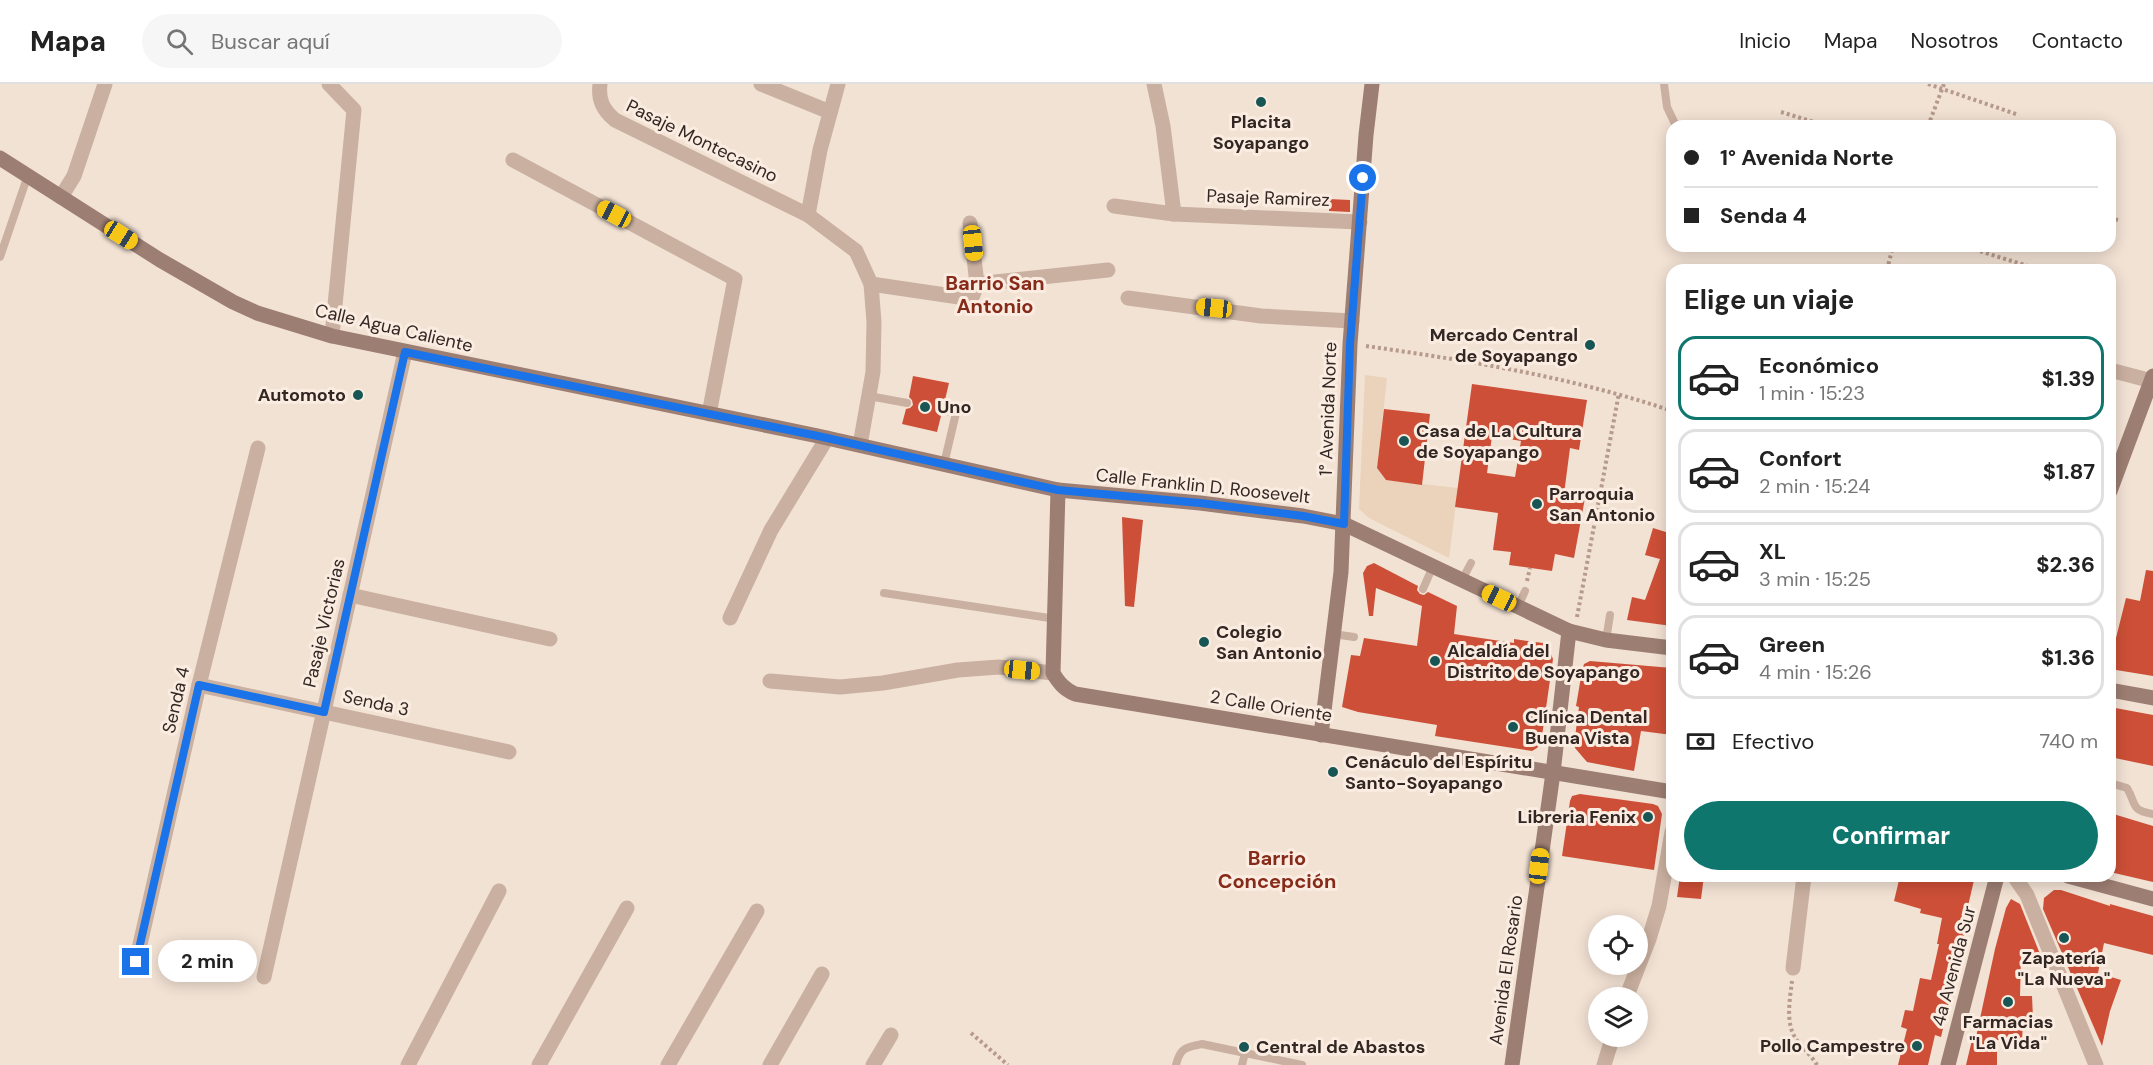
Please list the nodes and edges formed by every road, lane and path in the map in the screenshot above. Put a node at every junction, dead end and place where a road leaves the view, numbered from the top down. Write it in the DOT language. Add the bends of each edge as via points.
graph roads {
  1 [pos="105,84"];
  2 [pos="328,84"];
  3 [pos="600,84"];
  4 [pos="761,84"];
  5 [pos="838,84"];
  6 [pos="1154,84"];
  7 [pos="1372,84"];
  8 [pos="1665,84"];
  9 [pos="1928,84"];
  10 [pos="1943,86"];
  11 [pos="830,112"];
  12 [pos="1781,112"];
  13 [pos="2016,114"];
  14 [pos="1673,120"];
  15 [pos="1807,120"];
  16 [pos="1930,120"];
  17 [pos="0,158"];
  18 [pos="513,160"];
  19 [pos="28,176"];
  20 [pos="62,197"];
  21 [pos="1114,206"];
  22 [pos="1174,214"];
  23 [pos="808,215"];
  24 [pos="1360,222"];
  25 [pos="970,223"];
  26 [pos="1982,252"];
  27 [pos="0,257"];
  28 [pos="2022,264"];
  29 [pos="1108,270"];
  30 [pos="872,284"];
  31 [pos="977,284"];
  32 [pos="1128,298"];
  33 [pos="1352,321"];
  34 [pos="332,336"];
  35 [pos="1350,344"];
  36 [pos="405,352"];
  37 [pos="2116,370"];
  38 [pos="2152,379"];
  39 [pos="1619,393"];
  40 [pos="869,396"];
  41 [pos="907,403"];
  42 [pos="1666,409"];
  43 [pos="942,411"];
  44 [pos="708,414"];
  45 [pos="822,437"];
  46 [pos="860,445"];
  47 [pos="258,448"];
  48 [pos="944,464"];
  49 [pos="2116,475"];
  50 [pos="1058,490"];
  51 [pos="1344,524"];
  52 [pos="1472,563"];
  53 [pos="1432,566"];
  54 [pos="1462,581"];
  55 [pos="1423,589"];
  56 [pos="1525,591"];
  57 [pos="884,593"];
  58 [pos="350,595"];
  59 [pos="1518,607"];
  60 [pos="1610,615"];
  61 [pos="730,618"];
  62 [pos="1056,619"];
  63 [pos="1569,631"];
  64 [pos="1333,634"];
  65 [pos="1354,637"];
  66 [pos="550,639"];
  67 [pos="1606,640"];
  68 [pos="1666,647"];
  69 [pos="1053,673"];
  70 [pos="770,681"];
  71 [pos="199,685"];
  72 [pos="2116,691"];
  73 [pos="2153,698"];
  74 [pos="324,712"];
  75 [pos="1321,735"];
  76 [pos="509,752"];
  77 [pos="1553,773"];
  78 [pos="2116,785"];
  79 [pos="1666,791"];
  80 [pos="2153,814"];
  81 [pos="1666,866"];
  82 [pos="1803,882"];
  83 [pos="1995,882"];
  84 [pos="2018,882"];
  85 [pos="2090,882"];
  86 [pos="499,891"];
  87 [pos="2153,899"];
  88 [pos="627,908"];
  89 [pos="758,911"];
  90 [pos="136,962"];
  91 [pos="1793,969"];
  92 [pos="822,974"];
  93 [pos="264,977"];
  94 [pos="1630,987"];
  95 [pos="971,1033"];
  96 [pos="891,1035"];
  97 [pos="1610,1047"];
  98 [pos="1245,1053"];
  99 [pos="408,1065"];
  100 [pos="538,1065"];
  101 [pos="668,1065"];
  102 [pos="770,1065"];
  103 [pos="873,1065"];
  104 [pos="1008,1065"];
  105 [pos="1176,1065"];
  106 [pos="1242,1065"];
  107 [pos="1302,1065"];
  108 [pos="1512,1065"];
  109 [pos="1604,1065"];
  110 [pos="1817,1065"];
  111 [pos="1948,1065"];
  112 [pos="2096,1065"];
  1 -- 20 [label="street" via="74,176"];
  2 -- 34 [label="street" via="354,110"];
  3 -- 23 [label="street, Pasaje Montecasino" via="604,110 615,120"];
  4 -- 11 [label="street"];
  5 -- 11 [label="street"];
  6 -- 22 [label="street"];
  7 -- 24 [label="main road, 1° Avenida Norte"];
  8 -- 14 [label="lane" via="1666,107"];
  9 -- 10 [label="path"];
  10 -- 13 [label="path"];
  10 -- 16 [label="path"];
  11 -- 23 [label="street"];
  12 -- 15 [label="path"];
  17 -- 19 [label="main road, Calle Agua Caliente"];
  18 -- 44 [label="street" via="735,279"];
  19 -- 20 [label="main road, Calle Agua Caliente"];
  19 -- 27 [label="lane"];
  20 -- 34 [label="main road, Calle Agua Caliente" via="233,302"];
  21 -- 22 [label="street, Pasaje Ramirez"];
  22 -- 24 [label="street, Pasaje Ramirez"];
  23 -- 30 [label="street, Pasaje Montecasino" via="856,251"];
  24 -- 33 [label="main road, 1° Avenida Norte"];
  25 -- 31 [label="street"];
  26 -- 28 [label="path"];
  29 -- 31 [label="street"];
  30 -- 31 [label="street" via="959,297 973,295"];
  30 -- 40 [label="street" via="874,362"];
  32 -- 33 [label="street" via="1261,316"];
  33 -- 35 [label="main road, 1° Avenida Norte"];
  34 -- 36 [label="main road, Calle Agua Caliente"];
  35 -- 39 [label="path" via="1483,363"];
  35 -- 51 [label="main road, 1° Avenida Norte"];
  36 -- 44 [label="main road, Calle Agua Caliente"];
  36 -- 58 [label="street, Pasaje Victorias"];
  37 -- 38 [label="street"];
  38 -- 49 [label="main road"];
  39 -- 42 [label="path"];
  39 -- 63 [label="path" via="1577,620"];
  40 -- 41 [label="lane"];
  40 -- 46 [label="street"];
  43 -- 48 [label="lane" via="956,413"];
  44 -- 45 [label="main road, Calle Agua Caliente"];
  45 -- 46 [label="main road, Calle Franklin D. Roosevelt"];
  45 -- 61 [label="street" via="771,530"];
  46 -- 48 [label="main road, Calle Franklin D. Roosevelt"];
  47 -- 71 [label="street, Senda 4"];
  48 -- 50 [label="main road, Calle Franklin D. Roosevelt"];
  50 -- 51 [label="main road, Calle Franklin D. Roosevelt" via="1200,503"];
  50 -- 62 [label="main road"];
  51 -- 53 [label="main road, Calle Franklin D. Roosevelt"];
  51 -- 64 [label="main road, 1° Avenida Norte"];
  52 -- 54 [label="lane"];
  53 -- 54 [label="main road, Calle Franklin D. Roosevelt"];
  53 -- 55 [label="lane"];
  54 -- 59 [label="main road, Calle Franklin D. Roosevelt"];
  56 -- 59 [label="lane"];
  57 -- 62 [label="lane"];
  58 -- 66 [label="street"];
  58 -- 74 [label="street, Pasaje Victorias"];
  59 -- 63 [label="main road, Calle Franklin D. Roosevelt"];
  60 -- 67 [label="lane"];
  62 -- 69 [label="main road"];
  63 -- 67 [label="main road, Calle Franklin D. Roosevelt"];
  63 -- 77 [label="main road, Avenida El Rosario"];
  64 -- 65 [label="lane"];
  64 -- 75 [label="main road, 1° Avenida Norte"];
  67 -- 68 [label="main road, Calle Franklin D. Roosevelt"];
  69 -- 70 [label="street" via="999,667 968,669 840,687"];
  69 -- 75 [label="main road, 2 Calle Oriente" via="1059,684 1075,694"];
  71 -- 74 [label="street, Senda 3"];
  71 -- 90 [label="street, Senda 4"];
  72 -- 73 [label="main road"];
  74 -- 76 [label="street, Senda 3"];
  74 -- 93 [label="street, Pasaje Victorias"];
  75 -- 77 [label="main road, 2 Calle Oriente"];
  77 -- 79 [label="main road, 2 Calle Oriente"];
  77 -- 108 [label="main road, Avenida El Rosario"];
  78 -- 80 [label="lane" via="2127,788 2139,812"];
  81 -- 94 [label="street" via="1659,906"];
  82 -- 91 [label="street"];
  83 -- 111 [label="main road, 4a Avenida Sur"];
  84 -- 112 [label="street"];
  85 -- 87 [label="main road"];
  86 -- 99 [label="street"];
  88 -- 100 [label="street"];
  89 -- 101 [label="street"];
  91 -- 110 [label="path" via="1790,1023 1795,1038"];
  92 -- 102 [label="street"];
  95 -- 104 [label="path"];
  96 -- 103 [label="street"];
  97 -- 109 [label="street"];
  98 -- 105 [label="lane" via="1202,1044 1188,1046 1179,1054"];
  98 -- 106 [label="lane"];
  98 -- 107 [label="lane"];
}
